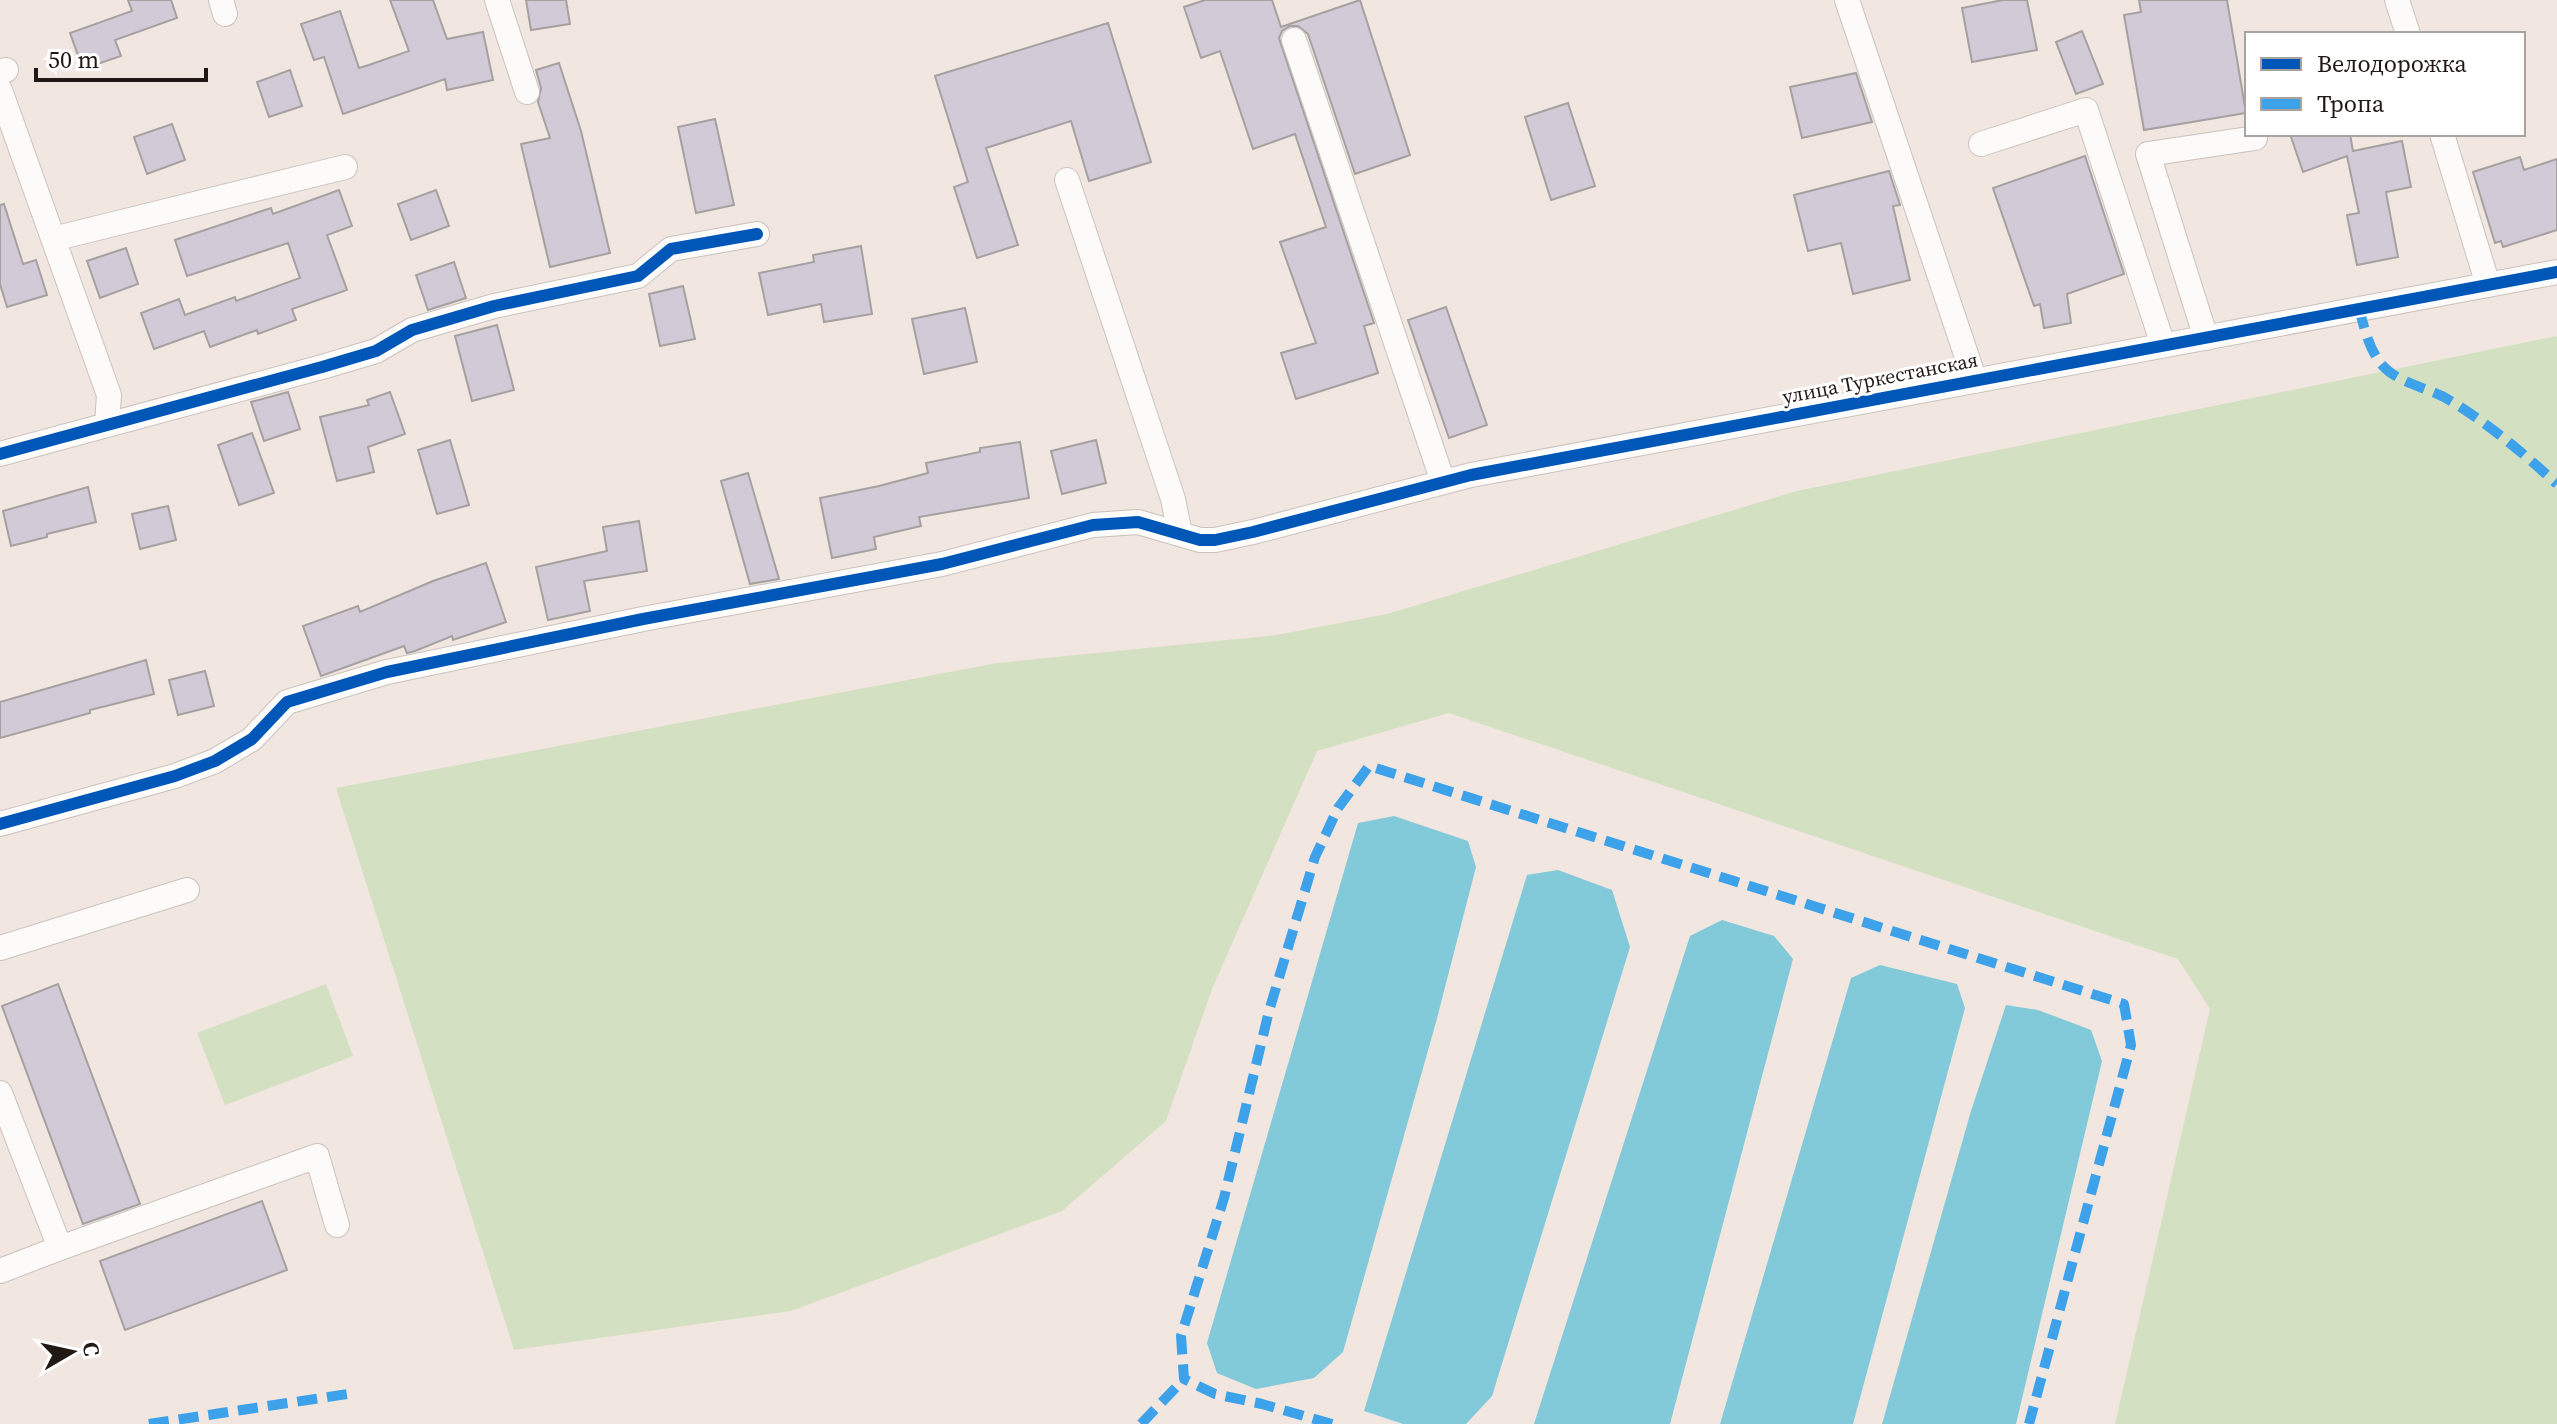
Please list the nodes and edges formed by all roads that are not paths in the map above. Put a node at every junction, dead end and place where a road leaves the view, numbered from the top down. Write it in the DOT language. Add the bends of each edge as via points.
graph roads {
  1 [pos="497,0"];
  2 [pos="1847,0"];
  3 [pos="2397,0"];
  4 [pos="2407,32"];
  5 [pos="1294,40"];
  6 [pos="2,77"];
  7 [pos="527,92"];
  8 [pos="2443,136"];
  9 [pos="2255,138"];
  10 [pos="1981,144"];
  11 [pos="345,167"];
  12 [pos="1067,180"];
  13 [pos="757,234"];
  14 [pos="53,239"];
  15 [pos="2557,272"];
  16 [pos="2488,285"];
  17 [pos="2206,338"];
  18 [pos="2163,345"];
  19 [pos="1975,381"];
  20 [pos="107,423"];
  21 [pos="0,454"];
  22 [pos="1443,482"];
  23 [pos="1180,534"];
  24 [pos="0,824"];
  25 [pos="187,890"];
  26 [pos="0,948"];
  27 [pos="0,1093"];
  28 [pos="337,1225"];
  29 [pos="60,1248"];
  30 [pos="0,1271"];
  1 -- 7 [label="street"];
  2 -- 19 [label="street"];
  3 -- 4 [label="street"];
  5 -- 22 [label="street"];
  6 -- 14 [label="street"];
  8 -- 16 [label="street"];
  9 -- 17 [label="street" via="2148,154"];
  10 -- 18 [label="street" via="2086,110"];
  11 -- 14 [label="street"];
  12 -- 23 [label="street"];
  13 -- 20 [label="street" via="671,249 638,276 494,306 412,330 376,351"];
  14 -- 20 [label="street" via="109,395"];
  15 -- 16 [label="street, улица Туркестанская"];
  16 -- 17 [label="street, улица Туркестанская"];
  17 -- 18 [label="street, улица Туркестанская"];
  18 -- 19 [label="street, улица Туркестанская"];
  19 -- 22 [label="street, улица Туркестанская"];
  20 -- 21 [label="street"];
  22 -- 23 [label="street, улица Туркестанская" via="1215,540"];
  23 -- 24 [label="street" via="1138,522 1093,525 942,564 387,672 287,702 252,739 215,761"];
  25 -- 26 [label="street"];
  27 -- 29 [label="street"];
  28 -- 29 [label="street" via="317,1156"];
  29 -- 30 [label="street"];
}
